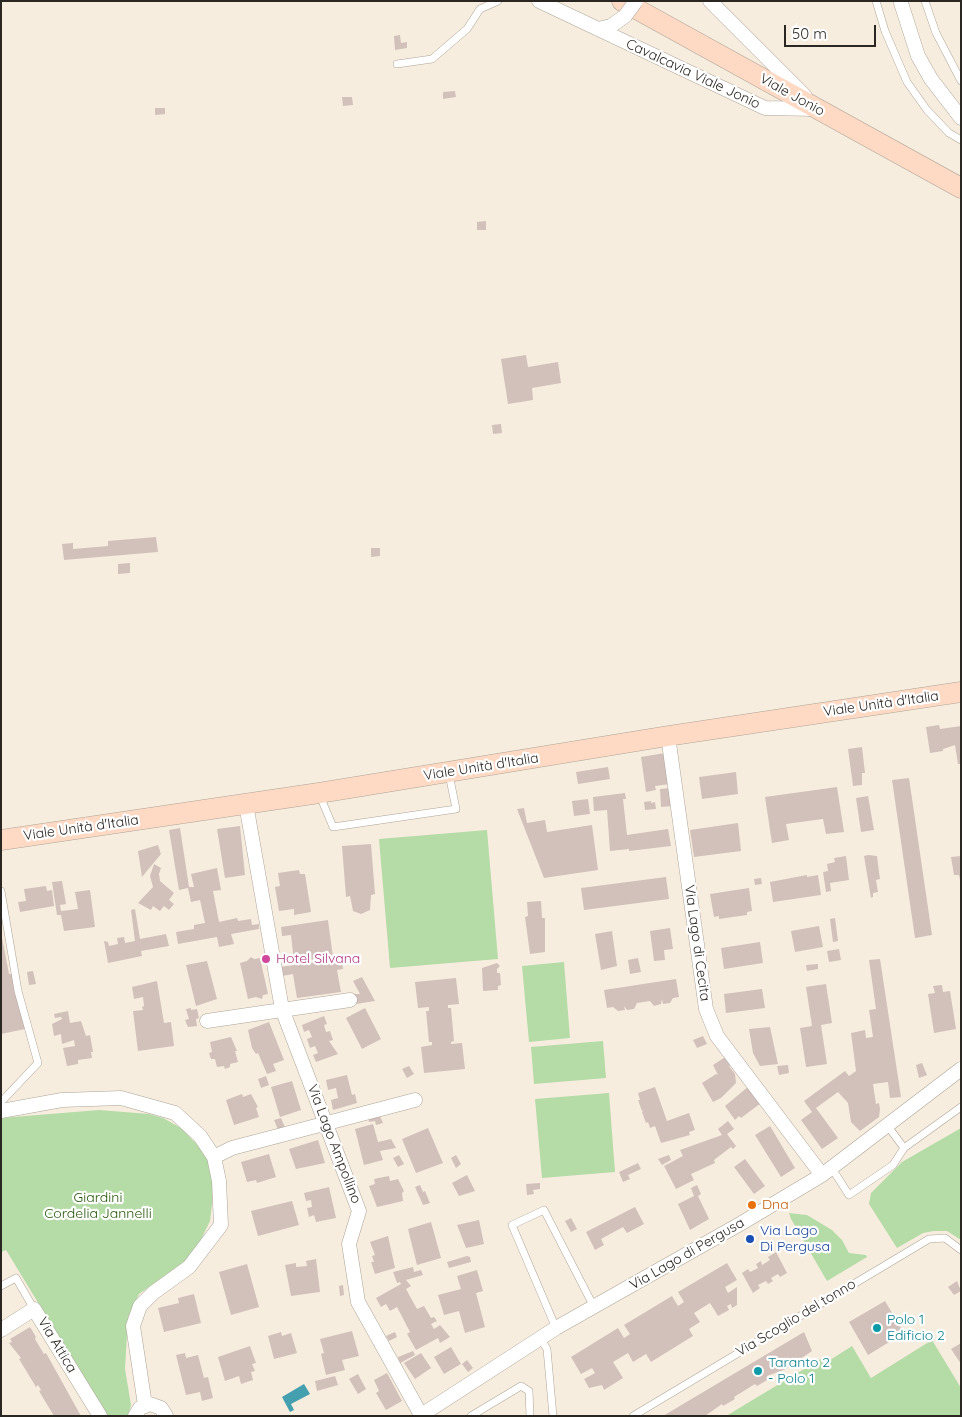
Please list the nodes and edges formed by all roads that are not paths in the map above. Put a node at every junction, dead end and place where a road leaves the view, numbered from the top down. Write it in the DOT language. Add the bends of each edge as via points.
graph roads {
  1 [pos="498,1"];
  2 [pos="539,1"];
  3 [pos="636,1"];
  4 [pos="710,1"];
  5 [pos="876,1"];
  6 [pos="925,1"];
  7 [pos="901,2"];
  8 [pos="479,5"];
  9 [pos="624,9"];
  10 [pos="598,29"];
  11 [pos="397,64"];
  12 [pos="961,81"];
  13 [pos="818,109"];
  14 [pos="961,118"];
  15 [pos="961,140"];
  16 [pos="938,175"];
  17 [pos="961,188"];
  18 [pos="961,196"];
  19 [pos="961,692"];
  20 [pos="668,736"];
  21 [pos="449,772"];
  22 [pos="319,793"];
  23 [pos="246,804"];
  24 [pos="1,840"];
  25 [pos="1,891"];
  26 [pos="350,1000"];
  27 [pos="282,1009"];
  28 [pos="207,1021"];
  29 [pos="961,1070"];
  30 [pos="415,1100"];
  31 [pos="1,1102"];
  32 [pos="961,1107"];
  33 [pos="1,1110"];
  34 [pos="326,1123"];
  35 [pos="887,1124"];
  36 [pos="904,1148"];
  37 [pos="214,1157"];
  38 [pos="826,1171"];
  39 [pos="961,1250"];
  40 [pos="1,1286"];
  41 [pos="594,1307"];
  42 [pos="34,1309"];
  43 [pos="556,1328"];
  44 [pos="1,1330"];
  45 [pos="540,1338"];
  46 [pos="145,1405"];
  47 [pos="420,1415"];
  48 [pos="100,1416"];
  49 [pos="134,1416"];
  50 [pos="166,1416"];
  51 [pos="471,1416"];
  52 [pos="530,1416"];
  53 [pos="553,1416"];
  54 [pos="633,1416"];
  1 -- 8 [label="lane"];
  2 -- 10 [label="street, Cavalcavia Viale Jonio"];
  3 -- 9 [label="street, Cavalcavia Viale Jonio, bridge"];
  4 -- 13 [label="street"];
  5 -- 15 [label="lane" via="906,82 927,110 949,133"];
  6 -- 12 [label="lane" via="936,33"];
  7 -- 14 [label="street" via="918,56"];
  8 -- 11 [label="lane" via="467,29 432,59"];
  9 -- 10 [label="street, Cavalcavia Viale Jonio" via="611,26"];
  9 -- 13 [label="main road, Viale Jonio"];
  10 -- 13 [label="street, Cavalcavia Viale Jonio" via="765,108"];
  13 -- 16 [label="main road, Viale Jonio"];
  16 -- 17 [label="main road, Viale Jonio"];
  16 -- 18 [label="main road"];
  19 -- 20 [label="main road, Viale Unità d'Italia"];
  20 -- 21 [label="main road, Viale Unità d'Italia"];
  20 -- 38 [label="street, Via Lago di Cecita" via="706,1009 718,1036"];
  21 -- 22 [label="main road, Viale Unità d'Italia"];
  21 -- 22 [label="lane" via="456,809 333,827"];
  22 -- 23 [label="main road, Viale Unità d'Italia"];
  23 -- 24 [label="main road, Viale Unità d'Italia"];
  23 -- 27 [label="street, Via Lago Ampollino"];
  25 -- 31 [label="lane" via="18,991 38,1063"];
  26 -- 27 [label="street"];
  27 -- 28 [label="street"];
  27 -- 34 [label="street, Via Lago Ampollino"];
  29 -- 35 [label="street, Via Lago di Pergusa"];
  30 -- 34 [label="street"];
  32 -- 36 [label="lane"];
  33 -- 37 [label="street" via="62,1100 121,1098 174,1113 200,1136"];
  34 -- 37 [label="street" via="232,1148"];
  34 -- 47 [label="street, Via Lago Ampollino" via="359,1211 349,1244 358,1302"];
  35 -- 36 [label="lane"];
  35 -- 38 [label="street, Via Lago di Pergusa"];
  36 -- 38 [label="lane" via="893,1165 849,1195"];
  37 -- 46 [label="street" via="219,1182 220,1225 189,1267 140,1306 133,1326"];
  38 -- 41 [label="street, Via Lago di Pergusa"];
  39 -- 54 [label="lane, Via Scoglio del tonno" via="945,1238 929,1239"];
  40 -- 42 [label="lane" via="16,1278"];
  41 -- 43 [label="street, Via Lago di Pergusa"];
  41 -- 43 [label="lane" via="544,1210 512,1225"];
  42 -- 44 [label="street, Via Attica"];
  42 -- 48 [label="street, Via Attica"];
  43 -- 45 [label="street, Via Lago di Pergusa"];
  45 -- 47 [label="street, Via Lago di Pergusa"];
  45 -- 53 [label="lane" via="547,1349"];
  46 -- 49 [label="street"];
  46 -- 50 [label="street" via="156,1405"];
  51 -- 52 [label="lane" via="521,1386 529,1391"];
}
